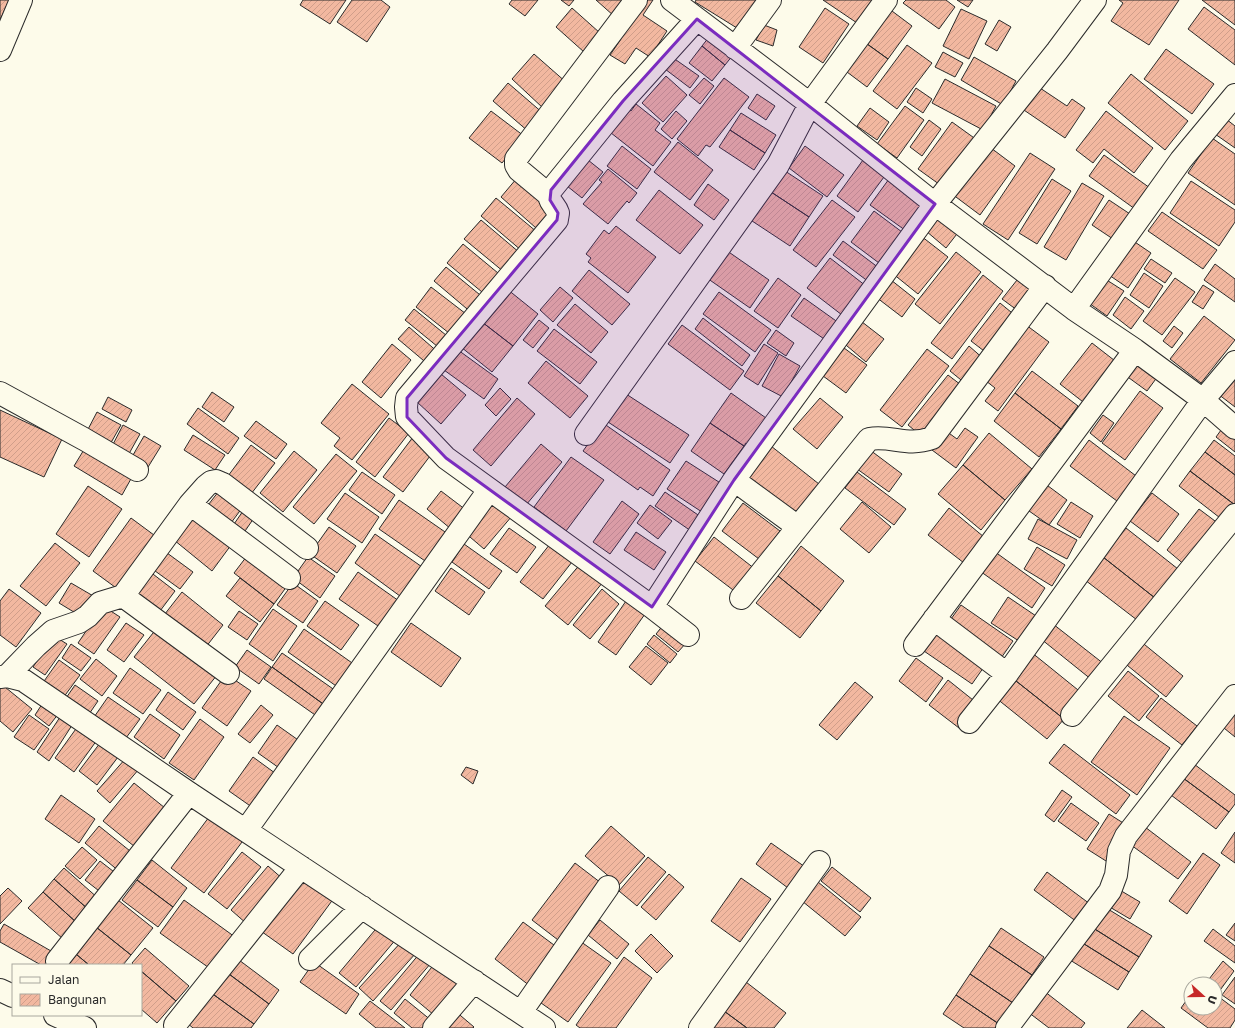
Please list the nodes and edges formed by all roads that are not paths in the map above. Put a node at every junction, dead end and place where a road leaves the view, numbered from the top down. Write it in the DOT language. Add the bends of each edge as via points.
graph roads {
  1 [pos="21,0"];
  2 [pos="636,0"];
  3 [pos="672,0"];
  4 [pos="770,0"];
  5 [pos="886,0"];
  6 [pos="1095,0"];
  7 [pos="697,19"];
  8 [pos="735,48"];
  9 [pos="0,50"];
  10 [pos="1235,95"];
  11 [pos="810,104"];
  12 [pos="549,195"];
  13 [pos="935,204"];
  14 [pos="1045,286"];
  15 [pos="1074,308"];
  16 [pos="1135,350"];
  17 [pos="1235,362"];
  18 [pos="0,393"];
  19 [pos="1203,400"];
  20 [pos="1235,428"];
  21 [pos="586,434"];
  22 [pos="137,470"];
  23 [pos="734,480"];
  24 [pos="489,490"];
  25 [pos="190,504"];
  26 [pos="1235,515"];
  27 [pos="798,527"];
  28 [pos="307,548"];
  29 [pos="289,578"];
  30 [pos="123,596"];
  31 [pos="741,598"];
  32 [pos="652,607"];
  33 [pos="934,619"];
  34 [pos="688,635"];
  35 [pos="915,645"];
  36 [pos="228,673"];
  37 [pos="1007,674"];
  38 [pos="4,677"];
  39 [pos="1235,696"];
  40 [pos="1072,715"];
  41 [pos="970,722"];
  42 [pos="189,793"];
  43 [pos="246,830"];
  44 [pos="819,862"];
  45 [pos="300,867"];
  46 [pos="608,887"];
  47 [pos="362,907"];
  48 [pos="310,959"];
  49 [pos="57,961"];
  50 [pos="474,981"];
  51 [pos="0,990"];
  52 [pos="12,996"];
  53 [pos="521,1012"];
  54 [pos="58,1016"];
  55 [pos="175,1025"];
  56 [pos="85,1028"];
  57 [pos="434,1028"];
  58 [pos="544,1028"];
  59 [pos="700,1028"];
  60 [pos="1007,1028"];
  1 -- 9 [label="street"];
  2 -- 12 [label="street" via="516,159 519,170"];
  3 -- 7 [label="street"];
  4 -- 8 [label="street"];
  5 -- 11 [label="street"];
  6 -- 13 [label="street"];
  7 -- 8 [label="street"];
  7 -- 12 [label="street" via="624,101"];
  8 -- 11 [label="street"];
  10 -- 15 [label="street" via="1181,160"];
  11 -- 13 [label="street"];
  11 -- 21 [label="street" via="778,165"];
  12 -- 24 [label="street" via="558,213 557,220 407,398 407,417 446,458"];
  13 -- 14 [label="street"];
  13 -- 23 [label="street"];
  14 -- 15 [label="street"];
  14 -- 27 [label="street" via="932,438 912,443 879,437 869,439"];
  15 -- 16 [label="street"];
  16 -- 19 [label="street"];
  16 -- 33 [label="street"];
  17 -- 19 [label="street"];
  18 -- 22 [label="street"];
  19 -- 20 [label="street"];
  19 -- 37 [label="street"];
  23 -- 27 [label="street"];
  23 -- 32 [label="street"];
  24 -- 32 [label="street"];
  24 -- 43 [label="street"];
  25 -- 28 [label="street" via="206,486 216,481"];
  25 -- 29 [label="street"];
  25 -- 30 [label="street"];
  26 -- 40 [label="street"];
  27 -- 31 [label="street"];
  30 -- 36 [label="street"];
  30 -- 38 [label="street" via="100,603 79,622 54,631"];
  32 -- 34 [label="street"];
  33 -- 35 [label="street"];
  33 -- 37 [label="street"];
  37 -- 41 [label="street"];
  38 -- 42 [label="street" via="23,680"];
  39 -- 60 [label="street" via="1126,836 1119,851 1116,875 1110,891"];
  42 -- 43 [label="street"];
  42 -- 49 [label="street"];
  43 -- 45 [label="street"];
  44 -- 59 [label="street"];
  45 -- 47 [label="street"];
  45 -- 55 [label="street"];
  46 -- 53 [label="street"];
  47 -- 48 [label="street"];
  47 -- 50 [label="street"];
  50 -- 53 [label="street"];
  50 -- 57 [label="street"];
  51 -- 52 [label="street"];
  53 -- 58 [label="street"];
  54 -- 56 [label="street"];
}
